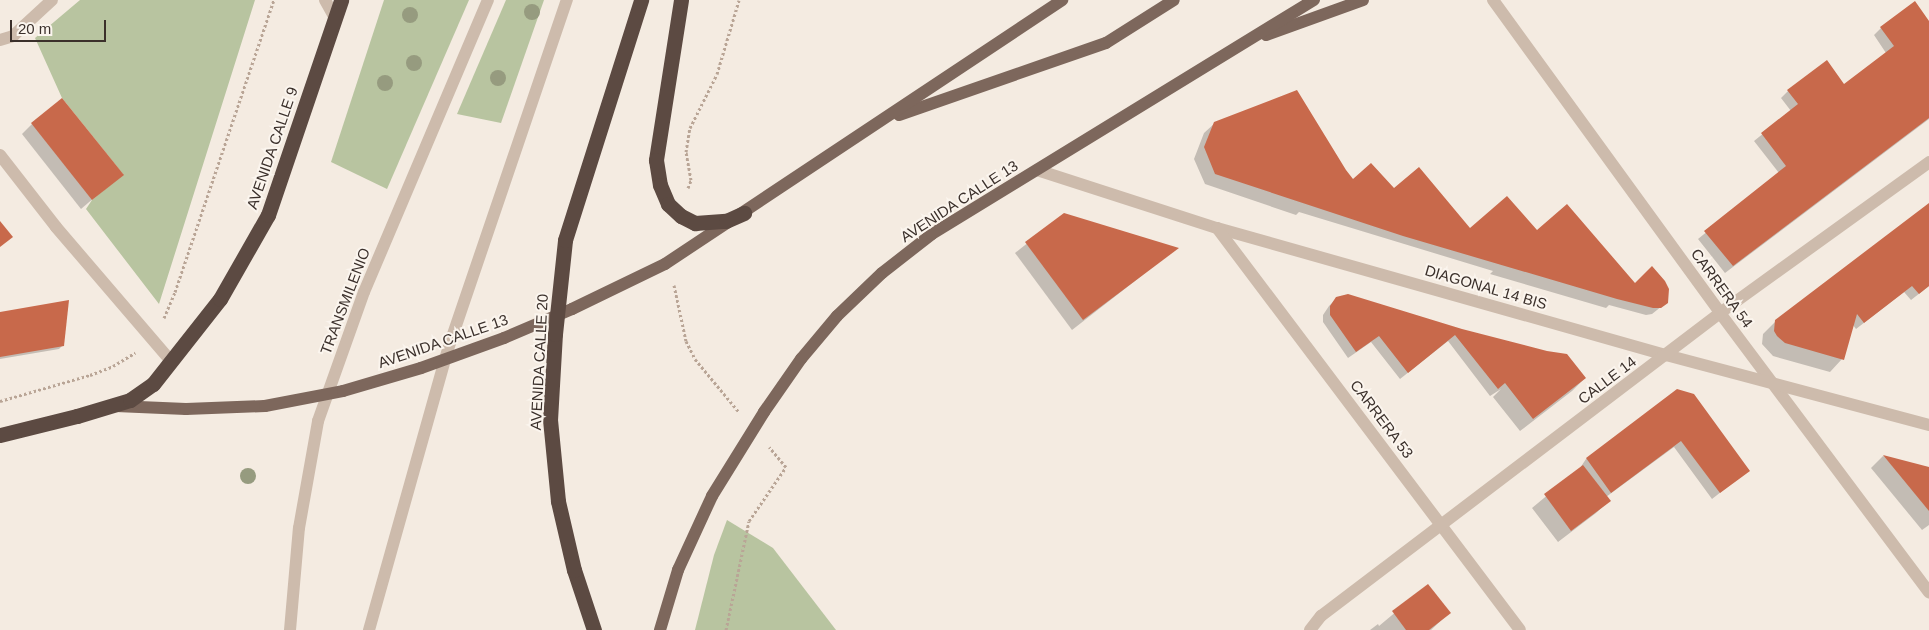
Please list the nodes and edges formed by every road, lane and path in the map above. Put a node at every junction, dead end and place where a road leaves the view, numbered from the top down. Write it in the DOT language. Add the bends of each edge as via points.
graph roads {
  1 [pos="52,0"];
  2 [pos="274,0"];
  3 [pos="325,0"];
  4 [pos="341,0"];
  5 [pos="488,0"];
  6 [pos="567,0"];
  7 [pos="641,0"];
  8 [pos="681,0"];
  9 [pos="739,0"];
  10 [pos="1062,0"];
  11 [pos="1174,0"];
  12 [pos="1314,0"];
  13 [pos="1363,0"];
  14 [pos="1493,0"];
  15 [pos="335,18"];
  16 [pos="0,40"];
  17 [pos="1238,45"];
  18 [pos="881,122"];
  19 [pos="0,155"];
  20 [pos="1929,162"];
  21 [pos="1037,170"];
  22 [pos="686,195"];
  23 [pos="744,213"];
  24 [pos="1217,228"];
  25 [pos="673,258"];
  26 [pos="1720,313"];
  27 [pos="557,315"];
  28 [pos="152,337"];
  29 [pos="1666,355"];
  30 [pos="694,359"];
  31 [pos="445,360"];
  32 [pos="171,361"];
  33 [pos="1771,382"];
  34 [pos="328,394"];
  35 [pos="0,400"];
  36 [pos="112,406"];
  37 [pos="1929,425"];
  38 [pos="0,435"];
  39 [pos="786,467"];
  40 [pos="1441,525"];
  41 [pos="1929,592"];
  42 [pos="290,630"];
  43 [pos="368,630"];
  44 [pos="594,630"];
  45 [pos="660,630"];
  46 [pos="726,630"];
  47 [pos="1310,630"];
  48 [pos="1520,630"];
  1 -- 16 [label="street" via="13,36"];
  2 -- 28 [label="path" via="175,292 162,323"];
  3 -- 15 [label="street"];
  4 -- 15 [label="highway, AVENIDA CALLE 9"];
  5 -- 34 [label="street, TRANSMILENIO" via="364,292"];
  6 -- 31 [label="street"];
  7 -- 27 [label="highway, AVENIDA CALLE 20" via="566,240"];
  8 -- 23 [label="highway" via="656,160 660,185 668,204 681,216 695,222 726,221"];
  9 -- 22 [label="path" via="717,74 690,128 686,152 691,180"];
  10 -- 18 [label="main road, AVENIDA CALLE 13"];
  11 -- 18 [label="main road, AVENIDA CALLE 13" via="1106,43"];
  12 -- 17 [label="main road, AVENIDA CALLE 13"];
  13 -- 17 [label="main road, AVENIDA CALLE 13"];
  14 -- 26 [label="street, CARRERA 54"];
  15 -- 32 [label="highway, AVENIDA CALLE 9" via="268,215 220,299"];
  17 -- 21 [label="main road, AVENIDA CALLE 13"];
  18 -- 23 [label="main road, AVENIDA CALLE 13"];
  19 -- 28 [label="street" via="56,227"];
  20 -- 26 [label="street, CALLE 14"];
  21 -- 24 [label="street, DIAGONAL 14 BIS"];
  21 -- 45 [label="main road, AVENIDA CALLE 13" via="932,234 882,273 837,316 801,359 753,428 712,496 678,570"];
  23 -- 25 [label="main road, AVENIDA CALLE 13"];
  24 -- 29 [label="street, DIAGONAL 14 BIS"];
  24 -- 40 [label="street, CARRERA 53"];
  25 -- 27 [label="main road, AVENIDA CALLE 13"];
  25 -- 30 [label="path" via="677,306"];
  26 -- 29 [label="street, CALLE 14"];
  26 -- 33 [label="street, CARRERA 54"];
  27 -- 31 [label="main road, AVENIDA CALLE 13"];
  27 -- 44 [label="highway, AVENIDA CALLE 20" via="550,420 558,501 574,570"];
  28 -- 32 [label="street"];
  28 -- 35 [label="path" via="136,353 113,366"];
  29 -- 33 [label="street, DIAGONAL 14 BIS"];
  29 -- 40 [label="street, CALLE 14"];
  31 -- 34 [label="main road, AVENIDA CALLE 13"];
  31 -- 43 [label="street"];
  32 -- 36 [label="highway, AVENIDA CALLE 9" via="153,384 130,400"];
  33 -- 37 [label="street, DIAGONAL 14 BIS"];
  33 -- 41 [label="street, CARRERA 54"];
  34 -- 36 [label="main road, AVENIDA CALLE 13" via="265,406 186,409"];
  34 -- 42 [label="street, TRANSMILENIO" via="318,421 299,528"];
  36 -- 38 [label="highway, AVENIDA CALLE 9"];
  39 -- 46 [label="path" via="749,521"];
  40 -- 47 [label="street, CALLE 14" via="1321,616"];
  40 -- 48 [label="street, CARRERA 53"];
}
